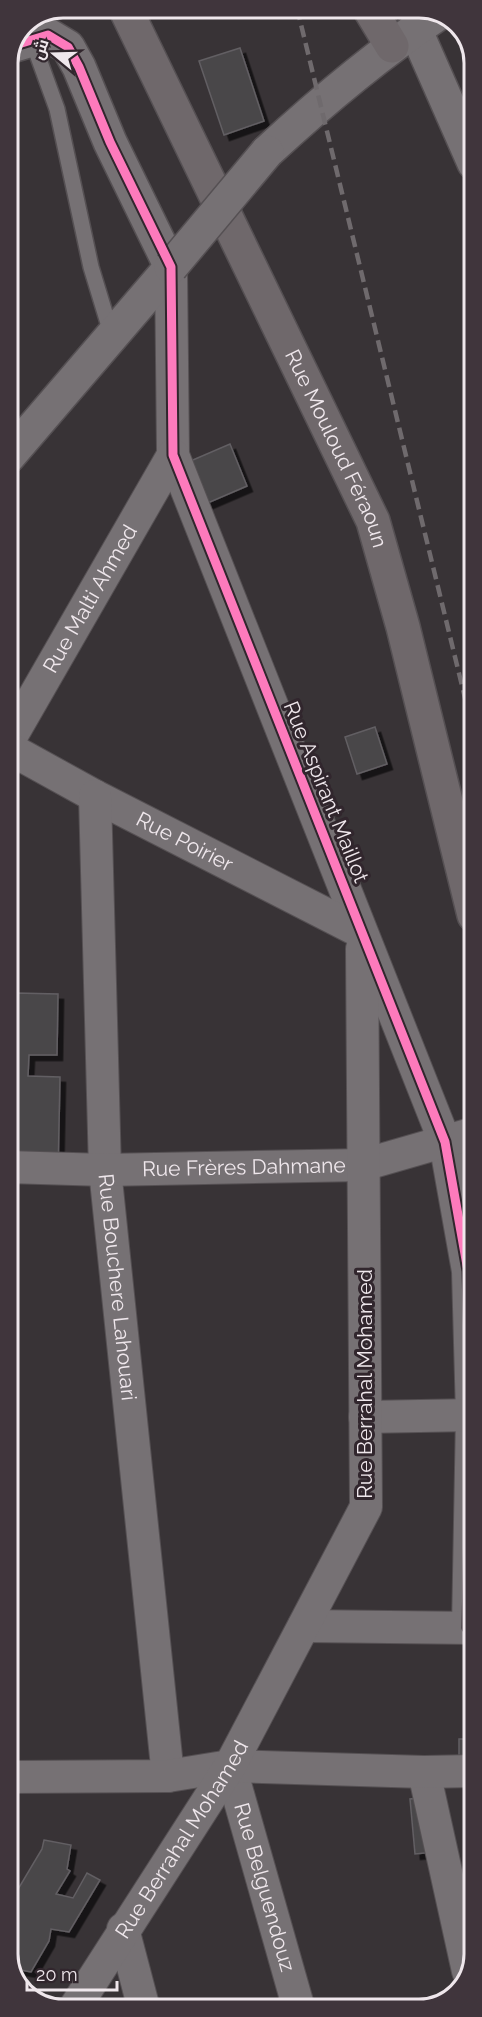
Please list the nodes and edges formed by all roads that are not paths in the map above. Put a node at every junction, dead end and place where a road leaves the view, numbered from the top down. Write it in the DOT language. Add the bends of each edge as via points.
graph roads {
  1 [pos="130,18"];
  2 [pos="391,18"];
  3 [pos="415,29"];
  4 [pos="23,43"];
  5 [pos="464,140"];
  6 [pos="171,267"];
  7 [pos="112,336"];
  8 [pos="18,445"];
  9 [pos="173,455"];
  10 [pos="18,725"];
  11 [pos="18,754"];
  12 [pos="95,796"];
  13 [pos="464,874"];
  14 [pos="361,932"];
  15 [pos="464,1136"];
  16 [pos="445,1142"];
  17 [pos="363,1165"];
  18 [pos="18,1167"];
  19 [pos="105,1170"];
  20 [pos="464,1249"];
  21 [pos="464,1415"];
  22 [pos="365,1417"];
  23 [pos="304,1626"];
  24 [pos="464,1628"];
  25 [pos="230,1766"];
  26 [pos="464,1771"];
  27 [pos="424,1772"];
  28 [pos="168,1776"];
  29 [pos="18,1777"];
  30 [pos="123,1929"];
  31 [pos="464,1953"];
  32 [pos="80,1999"];
  33 [pos="141,1999"];
  34 [pos="296,1999"];
  1 -- 13 [label="main road, Rue Mouloud Féraoun" via="373,521"];
  2 -- 3 [label="main road"];
  3 -- 5 [label="street"];
  3 -- 6 [label="street, bridge" via="320,103 267,152"];
  4 -- 6 [label="street" via="48,35 68,47"];
  4 -- 7 [label="lane" via="57,110 91,267"];
  6 -- 7 [label="street"];
  6 -- 9 [label="street"];
  7 -- 8 [label="street"];
  9 -- 10 [label="street, Rue Malti Ahmed"];
  9 -- 14 [label="street, Rue Aspirant Maillot"];
  11 -- 12 [label="street, Rue Poirier"];
  12 -- 14 [label="street, Rue Poirier"];
  12 -- 19 [label="street, Rue Bouchere Lahouari"];
  14 -- 16 [label="street, Rue Aspirant Maillot"];
  14 -- 17 [label="street, Rue Berrahal Mohamed"];
  15 -- 16 [label="street, Rue Frères Dahmane"];
  16 -- 17 [label="street, Rue Frères Dahmane"];
  16 -- 20 [label="street, Rue Aspirant Maillot"];
  17 -- 19 [label="street, Rue Frères Dahmane"];
  17 -- 22 [label="street, Rue Berrahal Mohamed"];
  18 -- 19 [label="street, Rue Frères Dahmane"];
  19 -- 28 [label="street, Rue Bouchere Lahouari"];
  21 -- 22 [label="street"];
  22 -- 23 [label="street, Rue Berrahal Mohamed" via="366,1507"];
  23 -- 24 [label="street"];
  23 -- 25 [label="street, Rue Berrahal Mohamed"];
  25 -- 27 [label="street"];
  25 -- 28 [label="street"];
  25 -- 30 [label="street, Rue Berrahal Mohamed"];
  25 -- 34 [label="street, Rue Belguendouz"];
  26 -- 27 [label="street"];
  27 -- 31 [label="street"];
  28 -- 29 [label="street"];
  30 -- 32 [label="street, Rue Berrahal Mohamed"];
  30 -- 33 [label="street"];
}
